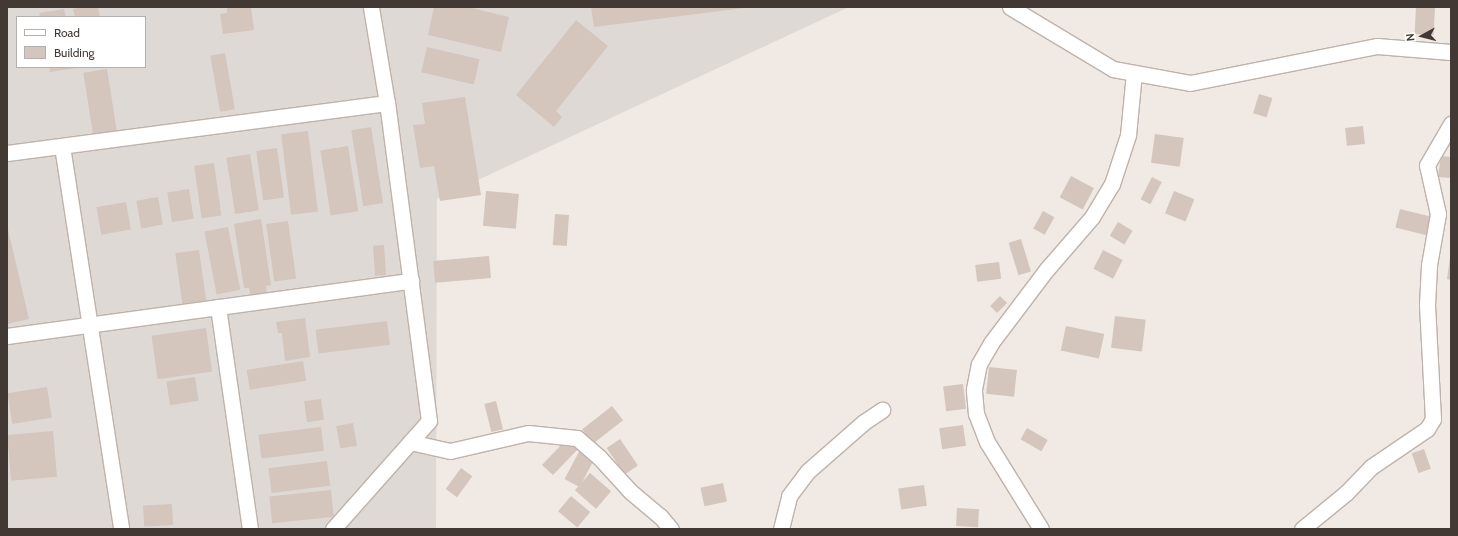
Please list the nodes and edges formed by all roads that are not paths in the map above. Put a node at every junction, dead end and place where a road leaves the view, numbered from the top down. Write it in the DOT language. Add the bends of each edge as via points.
graph roads {
  1 [pos="371,7"];
  2 [pos="1010,7"];
  3 [pos="1451,52"];
  4 [pos="1134,73"];
  5 [pos="387,103"];
  6 [pos="1451,124"];
  7 [pos="62,146"];
  8 [pos="7,153"];
  9 [pos="411,281"];
  10 [pos="218,307"];
  11 [pos="90,325"];
  12 [pos="7,336"];
  13 [pos="882,410"];
  14 [pos="410,442"];
  15 [pos="121,529"];
  16 [pos="250,529"];
  17 [pos="333,529"];
  18 [pos="671,529"];
  19 [pos="781,529"];
  20 [pos="1041,529"];
  21 [pos="1302,529"];
  1 -- 5 [label="street"];
  2 -- 4 [label="street" via="1113,69"];
  3 -- 4 [label="street" via="1377,46 1190,83"];
  4 -- 20 [label="street" via="1128,135 1112,184 1092,218 995,337 979,364 974,389 976,414 984,435"];
  5 -- 7 [label="street"];
  5 -- 9 [label="street"];
  6 -- 21 [label="street" via="1427,165 1438,214 1427,305 1433,419 1427,429 1371,467 1346,493"];
  7 -- 8 [label="street"];
  7 -- 11 [label="street"];
  9 -- 10 [label="street"];
  9 -- 14 [label="street" via="429,421"];
  10 -- 11 [label="street"];
  10 -- 16 [label="street"];
  11 -- 12 [label="street"];
  11 -- 15 [label="street"];
  13 -- 19 [label="street" via="864,422 808,471 789,496"];
  14 -- 17 [label="street"];
  14 -- 18 [label="street" via="450,451 528,434 576,438 599,457 631,492 660,516"];
}
